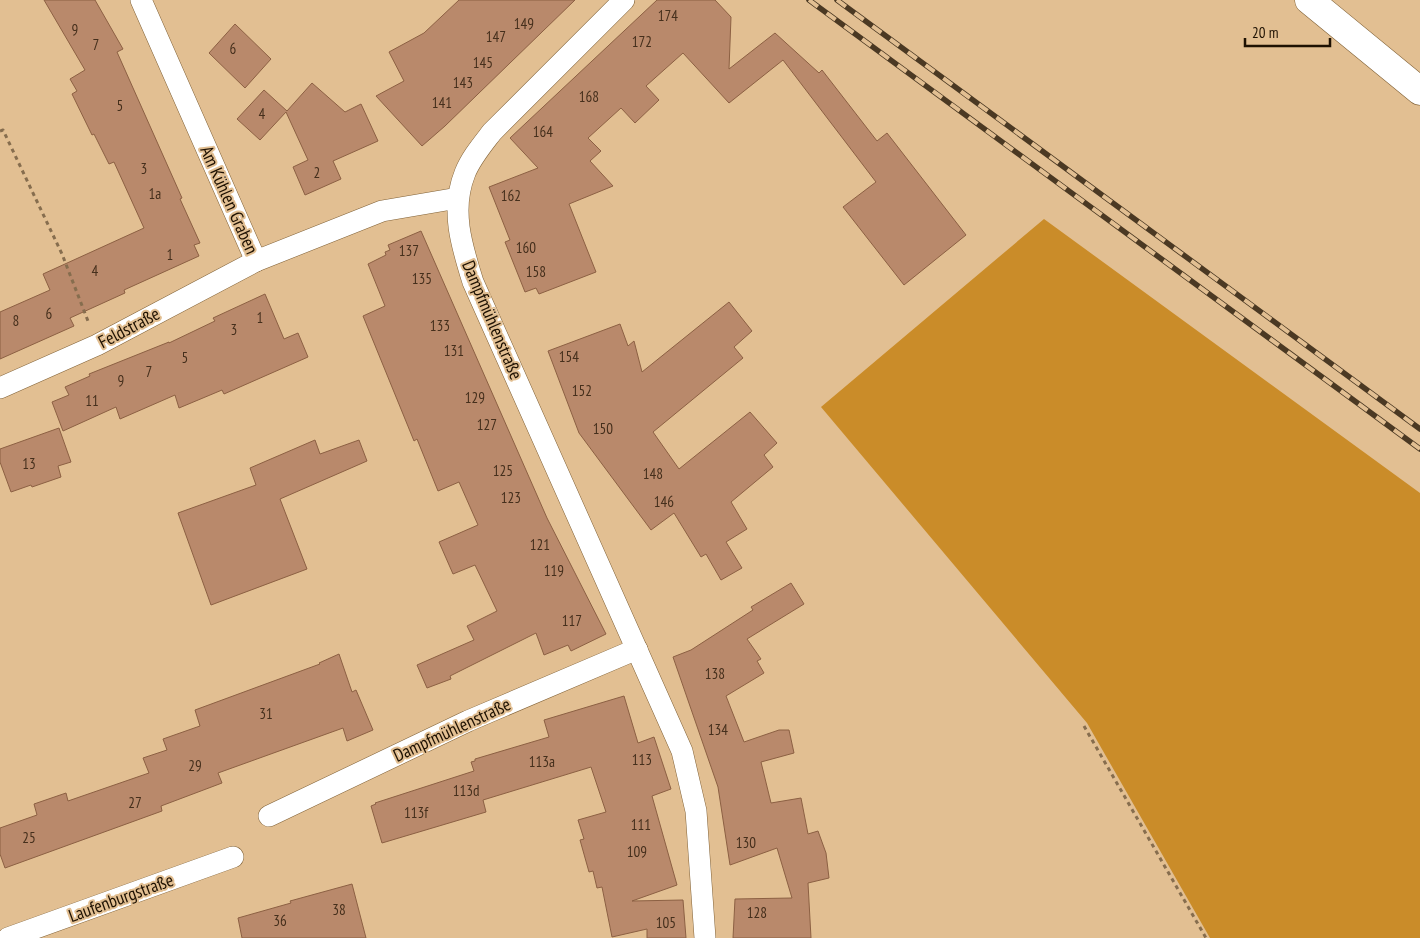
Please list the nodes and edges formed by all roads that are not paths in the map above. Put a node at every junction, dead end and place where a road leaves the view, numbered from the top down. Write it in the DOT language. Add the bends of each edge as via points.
graph roads {
  1 [pos="141,0"];
  2 [pos="624,0"];
  3 [pos="1310,0"];
  4 [pos="1420,90"];
  5 [pos="458,198"];
  6 [pos="256,261"];
  7 [pos="0,388"];
  8 [pos="637,649"];
  9 [pos="269,816"];
  10 [pos="234,857"];
  11 [pos="8,938"];
  12 [pos="704,938"];
  1 -- 6 [label="street, Am Kühlen Graben"];
  2 -- 5 [label="street, Dampfmühlenstraße" via="492,132 465,173"];
  3 -- 4 [label="main road"];
  5 -- 6 [label="street, Am Kühlen Graben" via="382,211"];
  5 -- 8 [label="street, Dampfmühlenstraße" via="458,225 473,282"];
  6 -- 7 [label="street, Feldstraße" via="97,345"];
  8 -- 9 [label="street, Dampfmühlenstraße" via="468,721"];
  8 -- 12 [label="street, Dampfmühlenstraße" via="682,751 696,811"];
  10 -- 11 [label="street, Laufenburgstraße"];
}
